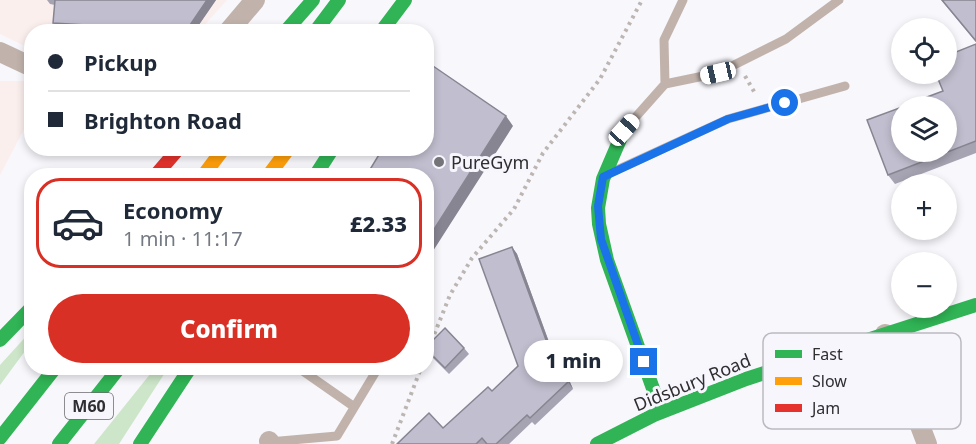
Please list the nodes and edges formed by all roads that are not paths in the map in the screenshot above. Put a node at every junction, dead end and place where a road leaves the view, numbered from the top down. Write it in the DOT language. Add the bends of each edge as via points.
graph roads {
  1 [pos="255,0"];
  2 [pos="313,0"];
  3 [pos="339,0"];
  4 [pos="405,0"];
  5 [pos="683,0"];
  6 [pos="839,0"];
  7 [pos="235,24"];
  8 [pos="292,24"];
  9 [pos="321,24"];
  10 [pos="387,24"];
  11 [pos="0,52"];
  12 [pos="24,63"];
  13 [pos="665,84"];
  14 [pos="845,86"];
  15 [pos="624,130"];
  16 [pos="172,156"];
  17 [pos="162,168"];
  18 [pos="603,177"];
  19 [pos="976,305"];
  20 [pos="24,315"];
  21 [pos="888,333"];
  22 [pos="0,340"];
  23 [pos="763,373"];
  24 [pos="50,375"];
  25 [pos="113,375"];
  26 [pos="185,375"];
  27 [pos="309,375"];
  28 [pos="373,375"];
  29 [pos="353,406"];
  30 [pos="661,411"];
  31 [pos="921,429"];
  32 [pos="0,438"];
  33 [pos="269,443"];
  34 [pos="59,444"];
  35 [pos="140,444"];
  36 [pos="597,444"];
  37 [pos="927,444"];
  1 -- 7 [label="street"];
  2 -- 8 [label="main road"];
  3 -- 9 [label="main road"];
  4 -- 10 [label="main road"];
  5 -- 13 [label="lane" via="664,40"];
  6 -- 13 [label="lane" via="786,39 718,73"];
  11 -- 12 [label="street"];
  13 -- 15 [label="lane"];
  14 -- 18 [label="lane" via="728,119"];
  15 -- 18 [label="main road"];
  16 -- 17 [label="main road"];
  18 -- 30 [label="main road" via="598,206 601,239"];
  19 -- 21 [label="main road, Didsbury Road"];
  20 -- 22 [label="main road"];
  23 -- 30 [label="main road, Didsbury Road"];
  24 -- 32 [label="main road, M60"];
  25 -- 34 [label="main road, M60"];
  26 -- 35 [label="main road"];
  27 -- 29 [label="lane"];
  28 -- 29 [label="lane"];
  29 -- 33 [label="lane" via="337,436"];
  30 -- 36 [label="main road, Didsbury Road"];
  31 -- 37 [label="street"];
}
